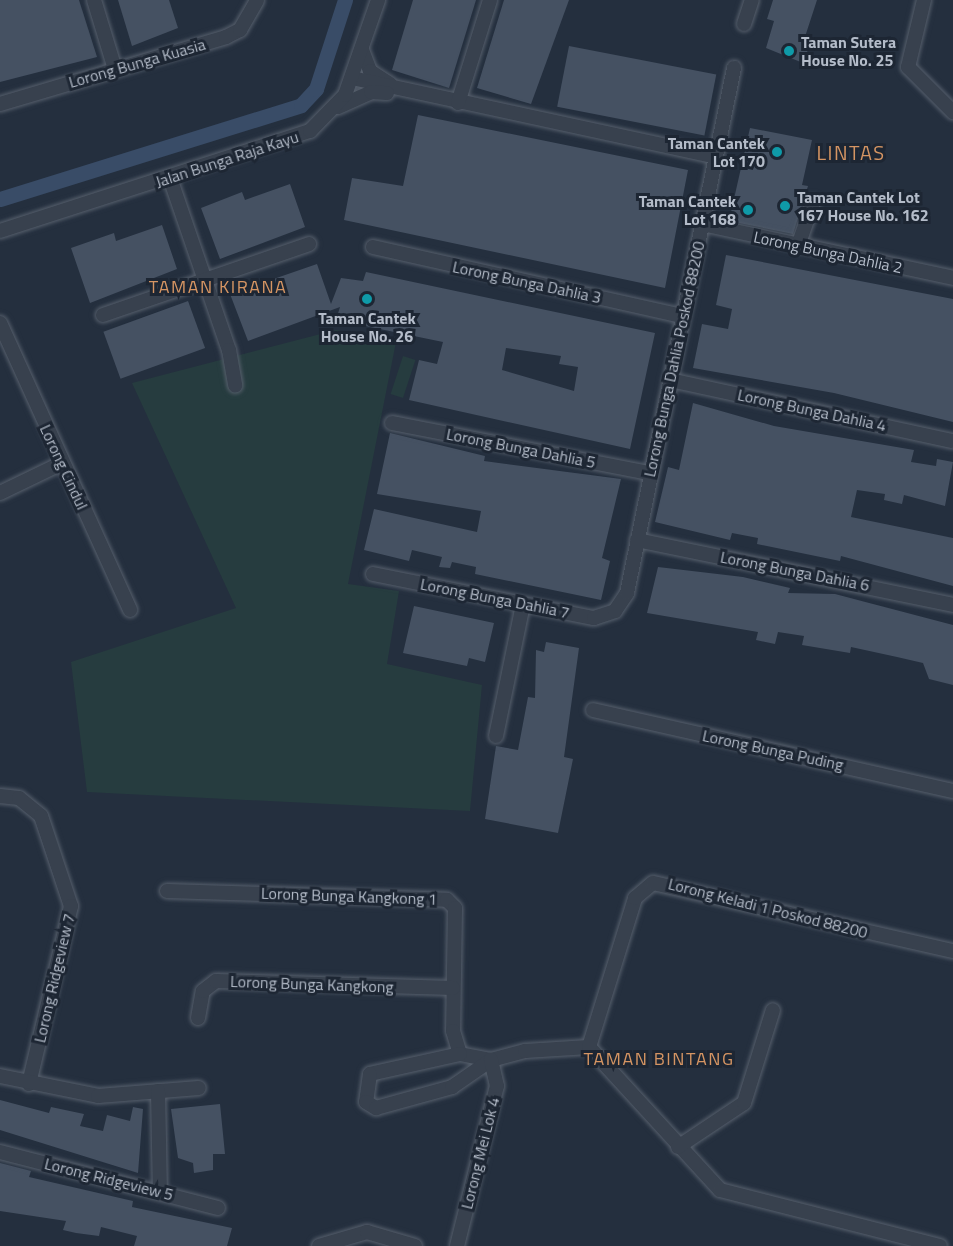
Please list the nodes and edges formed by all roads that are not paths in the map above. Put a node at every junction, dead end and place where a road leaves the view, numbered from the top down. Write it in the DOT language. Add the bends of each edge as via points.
graph roads {
  1 [pos="94,0"];
  2 [pos="257,0"];
  3 [pos="378,0"];
  4 [pos="490,0"];
  5 [pos="752,0"];
  6 [pos="924,0"];
  7 [pos="744,24"];
  8 [pos="362,50"];
  9 [pos="734,68"];
  10 [pos="115,69"];
  11 [pos="352,78"];
  12 [pos="414,95"];
  13 [pos="458,103"];
  14 [pos="0,104"];
  15 [pos="337,108"];
  16 [pos="953,111"];
  17 [pos="716,157"];
  18 [pos="170,178"];
  19 [pos="813,203"];
  20 [pos="702,224"];
  21 [pos="0,231"];
  22 [pos="309,244"];
  23 [pos="798,246"];
  24 [pos="372,248"];
  25 [pos="953,278"];
  26 [pos="204,280"];
  27 [pos="103,315"];
  28 [pos="682,316"];
  29 [pos="0,322"];
  30 [pos="670,380"];
  31 [pos="235,385"];
  32 [pos="392,423"];
  33 [pos="953,441"];
  34 [pos="62,463"];
  35 [pos="650,473"];
  36 [pos="0,493"];
  37 [pos="637,540"];
  38 [pos="374,574"];
  39 [pos="523,605"];
  40 [pos="953,605"];
  41 [pos="130,610"];
  42 [pos="615,611"];
  43 [pos="593,710"];
  44 [pos="496,736"];
  45 [pos="953,790"];
  46 [pos="1,792"];
  47 [pos="167,891"];
  48 [pos="953,951"];
  49 [pos="453,988"];
  50 [pos="773,1010"];
  51 [pos="198,1018"];
  52 [pos="589,1047"];
  53 [pos="460,1054"];
  54 [pos="491,1060"];
  55 [pos="0,1076"];
  56 [pos="29,1084"];
  57 [pos="199,1088"];
  58 [pos="158,1091"];
  59 [pos="678,1147"];
  60 [pos="0,1152"];
  61 [pos="160,1192"];
  62 [pos="218,1208"];
  63 [pos="319,1246"];
  64 [pos="415,1246"];
  65 [pos="457,1246"];
  66 [pos="940,1246"];
  1 -- 10 [label="street"];
  2 -- 10 [label="street, Lorong Bunga Kuasia" via="240,30 226,37"];
  3 -- 8 [label="street, Jalan Bunga Raja Kayu"];
  4 -- 13 [label="street"];
  5 -- 7 [label="street"];
  6 -- 16 [label="street" via="908,67"];
  8 -- 11 [label="street, Jalan Bunga Raja Kayu"];
  8 -- 12 [label="street" via="370,71"];
  9 -- 17 [label="street, Lorong Bunga Dahlia Poskod 88200"];
  10 -- 14 [label="street, Lorong Bunga Kuasia"];
  11 -- 12 [label="street"];
  11 -- 15 [label="street, Jalan Bunga Raja Kayu"];
  12 -- 13 [label="street"];
  12 -- 15 [label="street" via="371,92"];
  13 -- 17 [label="street"];
  15 -- 18 [label="street, Jalan Bunga Raja Kayu" via="290,141"];
  17 -- 20 [label="street, Lorong Bunga Dahlia Poskod 88200"];
  18 -- 21 [label="street, Jalan Bunga Raja Kayu"];
  18 -- 26 [label="street"];
  19 -- 23 [label="street"];
  20 -- 23 [label="street, Lorong Bunga Dahlia 2"];
  20 -- 28 [label="street, Lorong Bunga Dahlia Poskod 88200"];
  22 -- 26 [label="street"];
  23 -- 25 [label="street, Lorong Bunga Dahlia 2"];
  24 -- 28 [label="street, Lorong Bunga Dahlia 3"];
  26 -- 27 [label="street"];
  26 -- 31 [label="street" via="229,350"];
  28 -- 30 [label="street, Lorong Bunga Dahlia Poskod 88200"];
  29 -- 34 [label="street, Lorong Cindul"];
  30 -- 33 [label="street, Lorong Bunga Dahlia 4"];
  30 -- 35 [label="street, Lorong Bunga Dahlia Poskod 88200"];
  32 -- 35 [label="street, Lorong Bunga Dahlia 5"];
  34 -- 36 [label="street"];
  34 -- 41 [label="street, Lorong Cindul"];
  35 -- 37 [label="street, Lorong Bunga Dahlia Poskod 88200"];
  37 -- 40 [label="street, Lorong Bunga Dahlia 6"];
  37 -- 42 [label="street, Lorong Bunga Dahlia Poskod 88200" via="627,593"];
  38 -- 39 [label="street, Lorong Bunga Dahlia 7"];
  39 -- 42 [label="street, Lorong Bunga Dahlia 7" via="594,618"];
  39 -- 44 [label="street"];
  43 -- 45 [label="street, Lorong Bunga Puding"];
  46 -- 56 [label="street, Lorong Ridgeview 7" via="32,804 41,816 71,906"];
  47 -- 49 [label="street, Lorong Bunga Kangkong 1" via="447,900 455,908"];
  48 -- 52 [label="street, Lorong Keladi 1 Poskod 88200" via="653,883 635,898"];
  49 -- 51 [label="street, Lorong Bunga Kangkong" via="216,981 203,991"];
  49 -- 53 [label="street, Lorong Bunga Kangkong 1" via="453,1040"];
  50 -- 59 [label="street" via="744,1103"];
  52 -- 54 [label="street" via="525,1051"];
  52 -- 59 [label="street"];
  53 -- 54 [label="street"];
  53 -- 54 [label="street" via="370,1074 367,1105 376,1108 452,1087"];
  54 -- 65 [label="street, Lorong Mei Lok 4" via="497,1086"];
  55 -- 56 [label="street"];
  56 -- 58 [label="street" via="98,1096"];
  57 -- 58 [label="street"];
  58 -- 61 [label="street"];
  59 -- 66 [label="street" via="720,1190"];
  60 -- 61 [label="street, Lorong Ridgeview 5"];
  61 -- 62 [label="street, Lorong Ridgeview 5"];
  63 -- 64 [label="street" via="367,1232"];
}
